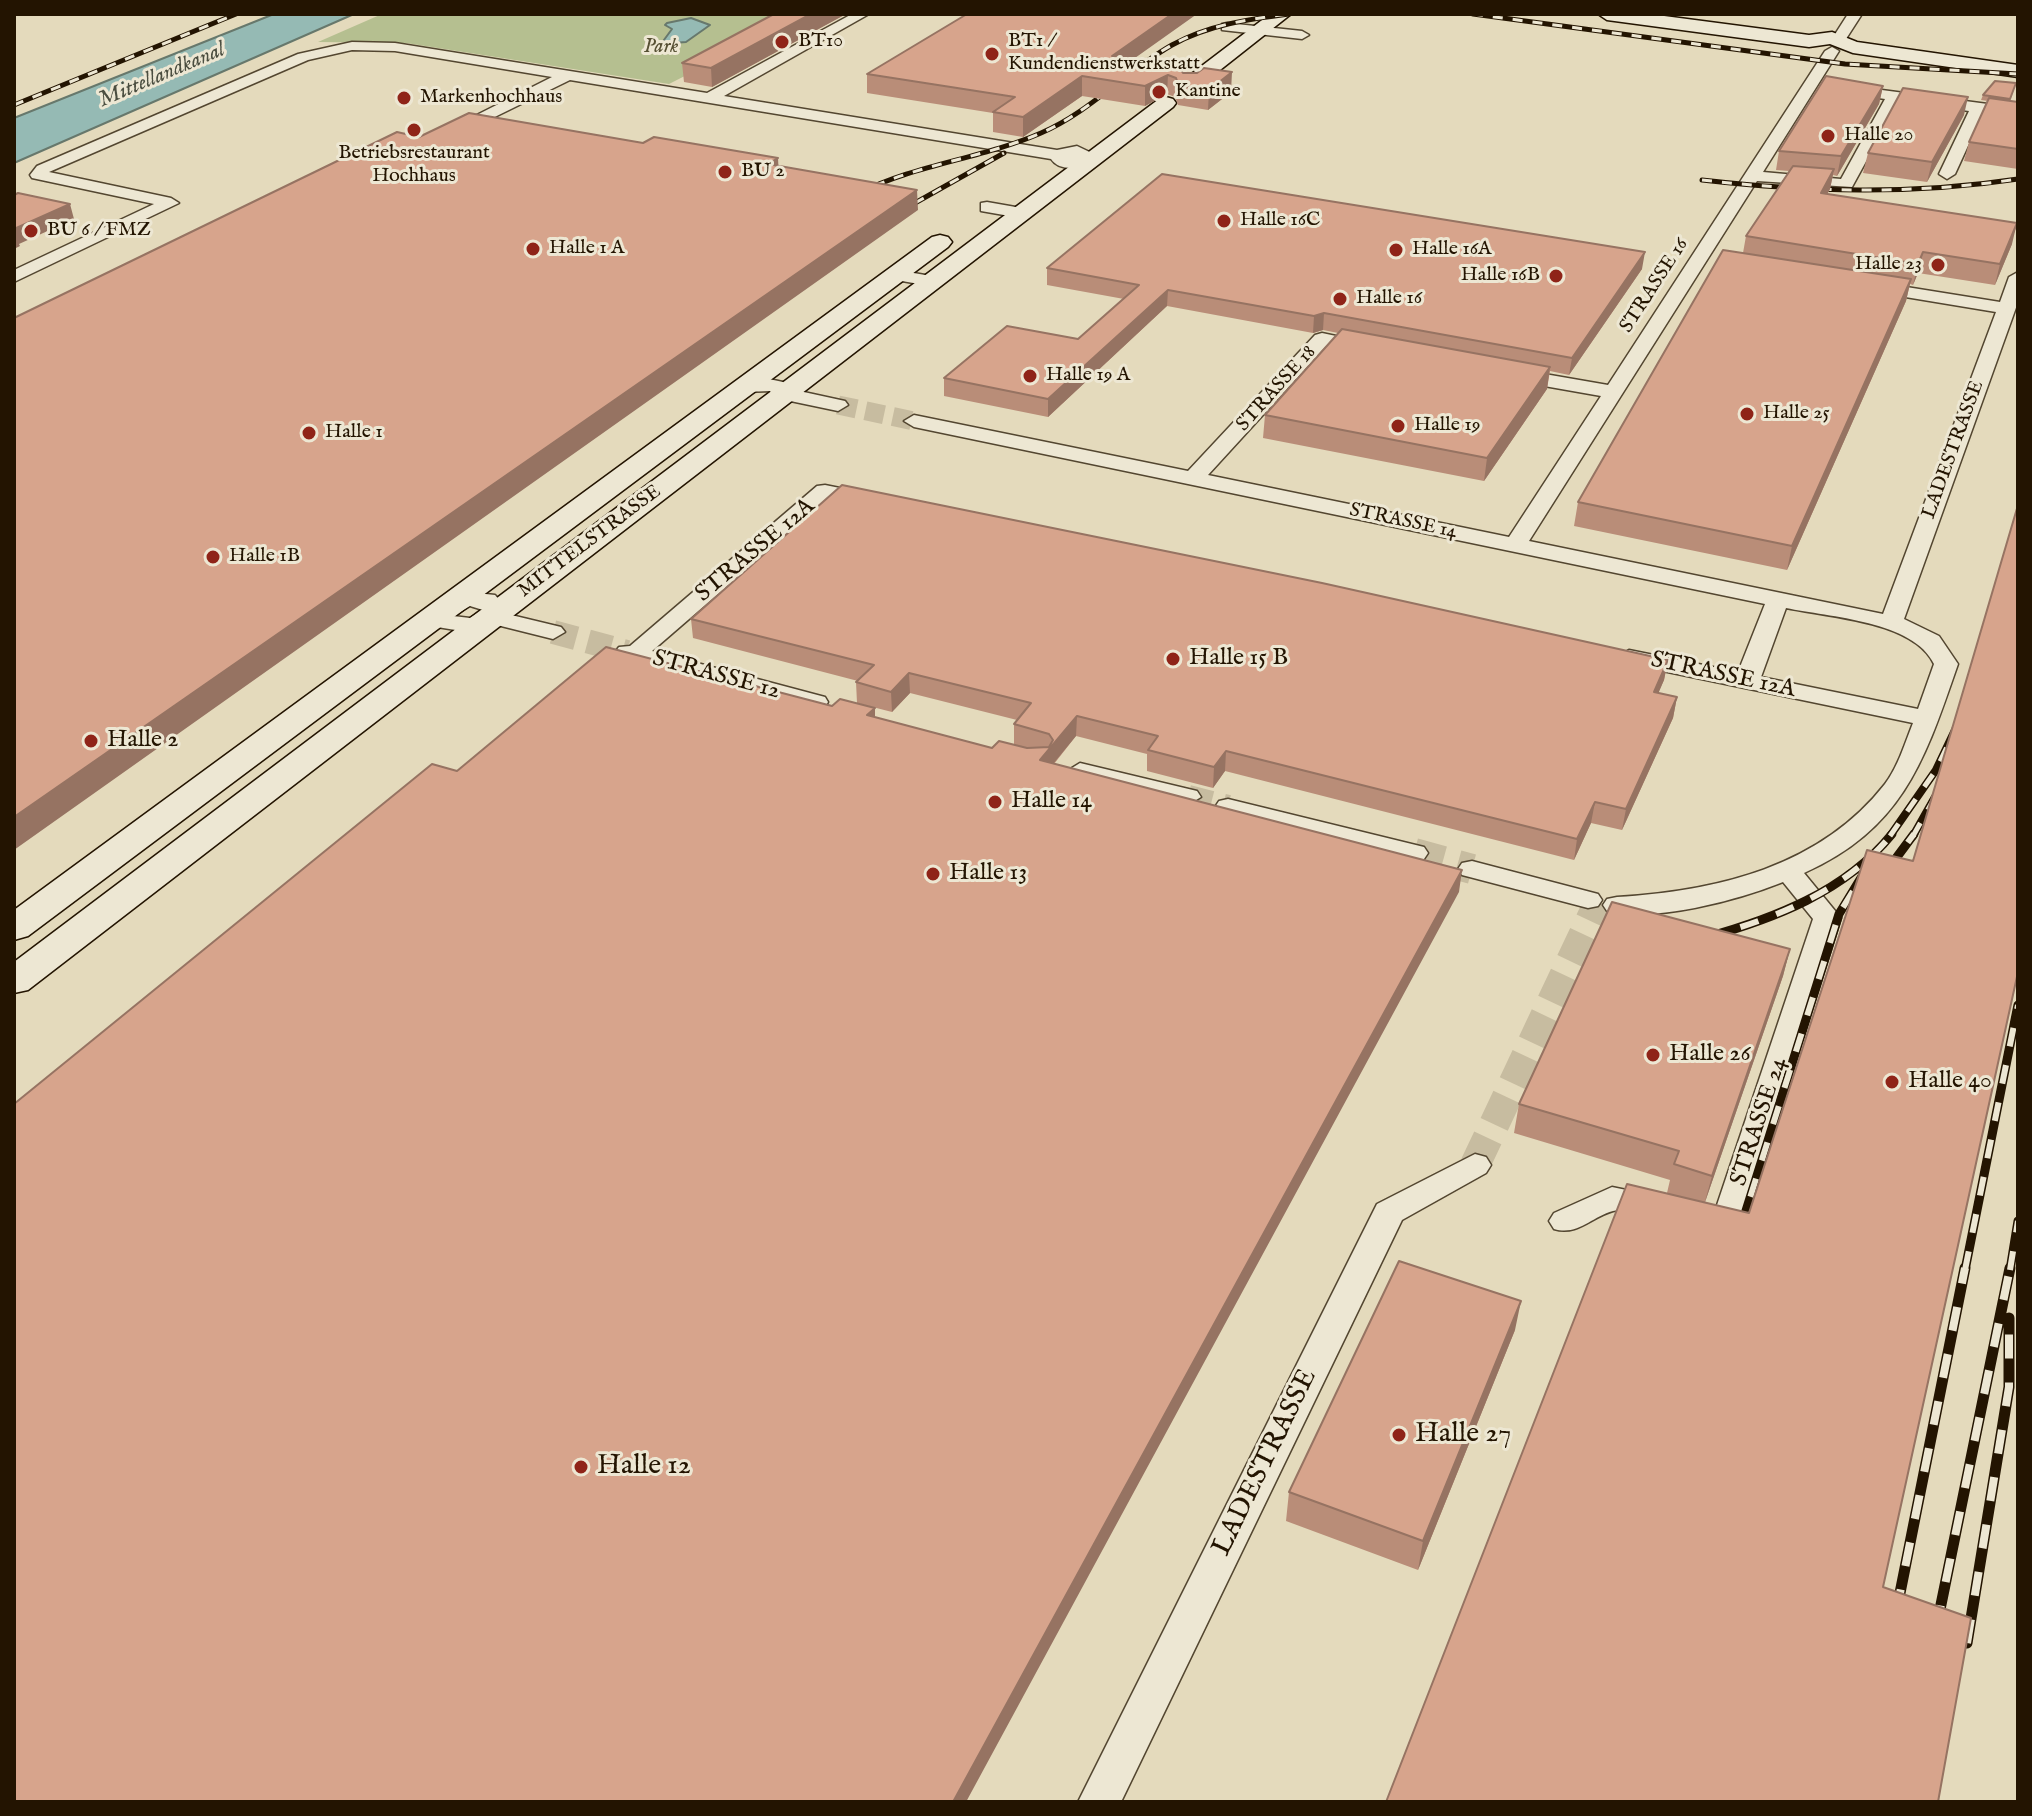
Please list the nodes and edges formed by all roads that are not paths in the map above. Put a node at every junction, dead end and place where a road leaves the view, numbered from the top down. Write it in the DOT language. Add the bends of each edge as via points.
graph roads {
  1 [pos="862,14"];
  2 [pos="1245,14"];
  3 [pos="1282,14"];
  4 [pos="1607,14"];
  5 [pos="1855,14"];
  6 [pos="1221,31"];
  7 [pos="1260,31"];
  8 [pos="1302,35"];
  9 [pos="1841,46"];
  10 [pos="2018,71"];
  11 [pos="568,75"];
  12 [pos="1189,85"];
  13 [pos="1810,85"];
  14 [pos="1894,96"];
  15 [pos="710,98"];
  16 [pos="1166,103"];
  17 [pos="1978,107"];
  18 [pos="2018,113"];
  19 [pos="434,142"];
  20 [pos="1087,148"];
  21 [pos="1057,155"];
  22 [pos="1947,174"];
  23 [pos="1752,176"];
  24 [pos="987,207"];
  25 [pos="1021,213"];
  26 [pos="896,275"];
  27 [pos="14,277"];
  28 [pos="2018,277"];
  29 [pos="931,281"];
  30 [pos="1853,284"];
  31 [pos="2006,308"];
  32 [pos="1383,351"];
  33 [pos="1491,370"];
  34 [pos="739,391"];
  35 [pos="1613,392"];
  36 [pos="777,399"];
  37 [pos="838,405"];
  38 [pos="914,421"];
  39 [pos="1193,479"];
  40 [pos="888,504"];
  41 [pos="1515,546"];
  42 [pos="1778,600"];
  43 [pos="449,606"];
  44 [pos="492,617"];
  45 [pos="1891,623"];
  46 [pos="553,632"];
  47 [pos="1606,652"];
  48 [pos="631,653"];
  49 [pos="1747,681"];
  50 [pos="843,709"];
  51 [pos="1926,718"];
  52 [pos="1080,771"];
  53 [pos="1188,797"];
  54 [pos="1228,807"];
  55 [pos="1414,853"];
  56 [pos="1472,869"];
  57 [pos="1787,870"];
  58 [pos="1588,900"];
  59 [pos="1617,905"];
  60 [pos="14,928"];
  61 [pos="14,981"];
  62 [pos="1475,1165"];
  63 [pos="1566,1221"];
  64 [pos="1099,1802"];
  1 -- 15 [label="street"];
  2 -- 6 [label="street"];
  3 -- 7 [label="street"];
  4 -- 9 [label="street" via="1809,41 1813,47"];
  5 -- 9 [label="street, STRASSE 16"];
  6 -- 7 [label="street"];
  7 -- 8 [label="street"];
  7 -- 12 [label="street"];
  9 -- 10 [label="street"];
  9 -- 13 [label="street, STRASSE 16"];
  11 -- 15 [label="street"];
  11 -- 19 [label="street"];
  11 -- 27 [label="street" via="395,47 326,50 43,169 38,175 171,203"];
  13 -- 14 [label="street"];
  13 -- 23 [label="street, STRASSE 16"];
  14 -- 17 [label="street"];
  14 -- 23 [label="street" via="1846,184"];
  15 -- 21 [label="street"];
  16 -- 20 [label="street, MITTELSTRASSE"];
  17 -- 18 [label="street"];
  17 -- 22 [label="street"];
  20 -- 21 [label="street, MITTELSTRASSE"];
  20 -- 25 [label="street, MITTELSTRASSE"];
  21 -- 24 [label="street, MITTELSTRASSE"];
  23 -- 35 [label="street, STRASSE 16" via="1706,260"];
  24 -- 25 [label="street"];
  24 -- 26 [label="street, MITTELSTRASSE"];
  25 -- 29 [label="street, MITTELSTRASSE"];
  26 -- 29 [label="street"];
  26 -- 34 [label="street, MITTELSTRASSE"];
  28 -- 31 [label="street, LADESTRASSE"];
  29 -- 36 [label="street, MITTELSTRASSE"];
  30 -- 31 [label="street"];
  31 -- 45 [label="street, LADESTRASSE"];
  32 -- 39 [label="street, STRASSE 18" via="1322,339"];
  33 -- 35 [label="street"];
  34 -- 36 [label="street" via="733,401 742,404"];
  34 -- 43 [label="street, MITTELSTRASSE"];
  35 -- 41 [label="street, STRASSE 16"];
  36 -- 37 [label="street"];
  36 -- 44 [label="street, MITTELSTRASSE"];
  38 -- 39 [label="street, STRASSE 14"];
  39 -- 41 [label="street, STRASSE 14"];
  40 -- 48 [label="street, STRASSE 12A" via="825,491"];
  41 -- 42 [label="street, STRASSE 14"];
  42 -- 45 [label="street, STRASSE 14"];
  42 -- 49 [label="street"];
  43 -- 44 [label="street" via="467,599 487,600 497,607"];
  43 -- 60 [label="street, MITTELSTRASSE"];
  44 -- 46 [label="street"];
  44 -- 61 [label="street, MITTELSTRASSE"];
  45 -- 51 [label="street" via="1938,644 1946,664"];
  47 -- 49 [label="street, STRASSE 12A"];
  48 -- 50 [label="street, STRASSE 12"];
  49 -- 51 [label="street, STRASSE 12A"];
  51 -- 57 [label="street" via="1896,787 1835,845"];
  52 -- 53 [label="street"];
  54 -- 55 [label="street"];
  56 -- 58 [label="street"];
  57 -- 59 [label="street" via="1725,895"];
  57 -- 63 [label="street, STRASSE 24" via="1827,918 1725,1225 1623,1198"];
  62 -- 64 [label="street, LADESTRASSE" via="1389,1212"];
}
